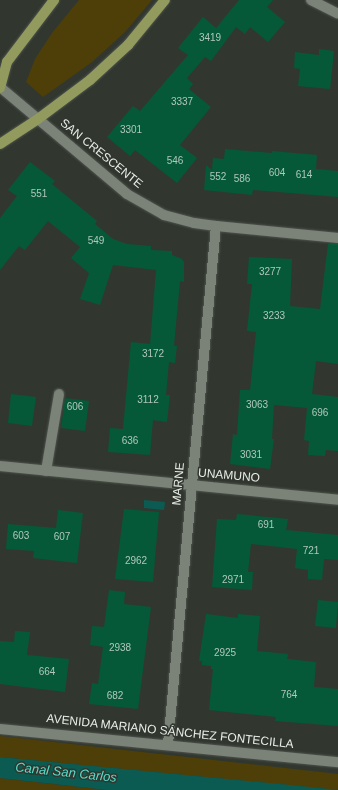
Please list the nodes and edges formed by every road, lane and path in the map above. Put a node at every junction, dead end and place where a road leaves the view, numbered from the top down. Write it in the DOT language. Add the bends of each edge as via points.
graph roads {
  1 [pos="54,0"];
  2 [pos="165,0"];
  3 [pos="311,0"];
  4 [pos="338,14"];
  5 [pos="0,88"];
  6 [pos="38,119"];
  7 [pos="0,144"];
  8 [pos="216,226"];
  9 [pos="338,238"];
  10 [pos="59,394"];
  11 [pos="0,466"];
  12 [pos="46,471"];
  13 [pos="192,485"];
  14 [pos="338,500"];
  15 [pos="0,729"];
  16 [pos="168,744"];
  17 [pos="338,762"];
  1 -- 5 [label="main road" via="7,62"];
  2 -- 6 [label="main road" via="128,45 90,80"];
  3 -- 4 [label="street"];
  5 -- 6 [label="street, SAN CRESCENTE"];
  6 -- 7 [label="main road"];
  6 -- 8 [label="street, SAN CRESCENTE" via="127,194 145,205 179,220"];
  8 -- 9 [label="street, SAN CRESCENTE"];
  8 -- 13 [label="street, MARNE"];
  10 -- 12 [label="street"];
  11 -- 12 [label="street, UNAMUNO"];
  12 -- 13 [label="street, UNAMUNO"];
  13 -- 14 [label="street, UNAMUNO"];
  13 -- 16 [label="street, MARNE"];
  15 -- 16 [label="street, AVENIDA MARIANO SÁNCHEZ FONTECILLA"];
  16 -- 17 [label="street, AVENIDA MARIANO SÁNCHEZ FONTECILLA"];
}
